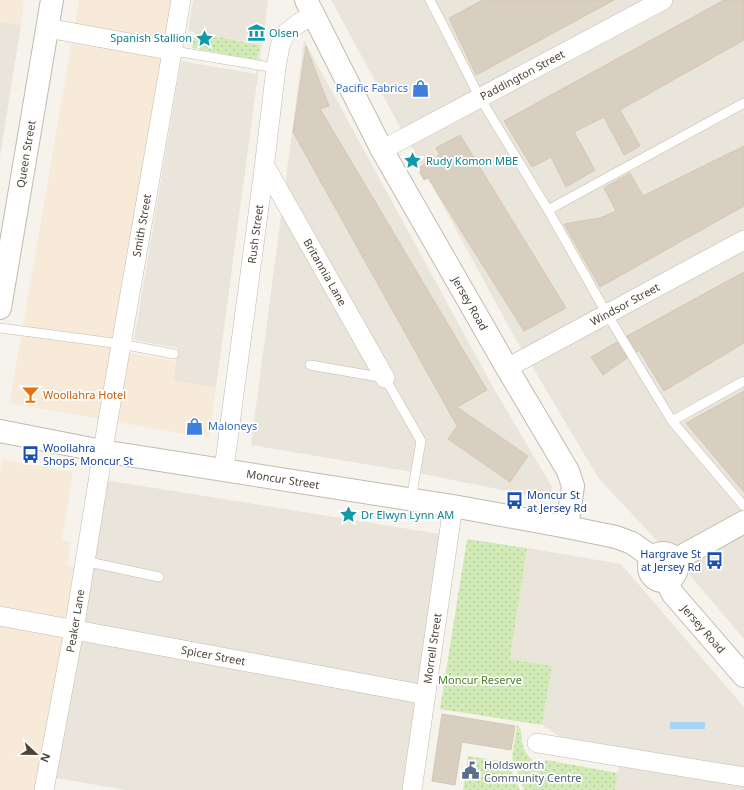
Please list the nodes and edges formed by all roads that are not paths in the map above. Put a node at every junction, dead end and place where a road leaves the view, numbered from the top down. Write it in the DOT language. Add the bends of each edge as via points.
graph roads {
  1 [pos="52,0"];
  2 [pos="181,0"];
  3 [pos="430,0"];
  4 [pos="663,0"];
  5 [pos="310,8"];
  6 [pos="47,28"];
  7 [pos="174,51"];
  8 [pos="276,68"];
  9 [pos="480,98"];
  10 [pos="744,103"];
  11 [pos="382,150"];
  12 [pos="264,166"];
  13 [pos="548,210"];
  14 [pos="744,240"];
  15 [pos="0,308"];
  16 [pos="607,314"];
  17 [pos="0,328"];
  18 [pos="121,344"];
  19 [pos="174,354"];
  20 [pos="310,365"];
  21 [pos="506,368"];
  22 [pos="385,378"];
  23 [pos="744,381"];
  24 [pos="672,421"];
  25 [pos="0,432"];
  26 [pos="102,451"];
  27 [pos="224,469"];
  28 [pos="411,499"];
  29 [pos="453,506"];
  30 [pos="744,506"];
  31 [pos="744,522"];
  32 [pos="567,527"];
  33 [pos="653,558"];
  34 [pos="675,560"];
  35 [pos="84,561"];
  36 [pos="159,577"];
  37 [pos="666,581"];
  38 [pos="0,616"];
  39 [pos="74,630"];
  40 [pos="744,676"];
  41 [pos="426,695"];
  42 [pos="537,743"];
  43 [pos="744,777"];
  44 [pos="44,790"];
  45 [pos="412,790"];
  1 -- 6 [label="street, Queen Street"];
  2 -- 7 [label="street, Smith Street"];
  3 -- 9 [label="lane"];
  4 -- 9 [label="street, Paddington Street"];
  5 -- 8 [label="street, Rush Street" via="299,23 285,34"];
  5 -- 11 [label="street, Jersey Road"];
  6 -- 7 [label="street"];
  6 -- 15 [label="street, Queen Street"];
  7 -- 8 [label="lane"];
  7 -- 18 [label="street, Smith Street"];
  8 -- 12 [label="street, Rush Street"];
  9 -- 11 [label="street, Paddington Street"];
  9 -- 13 [label="lane"];
  10 -- 13 [label="lane"];
  11 -- 21 [label="street, Jersey Road"];
  12 -- 22 [label="street, Britannia Lane"];
  12 -- 27 [label="street, Rush Street"];
  13 -- 16 [label="lane"];
  14 -- 16 [label="street, Windsor Street"];
  16 -- 21 [label="street, Windsor Street"];
  16 -- 24 [label="lane"];
  17 -- 18 [label="lane"];
  18 -- 19 [label="lane"];
  18 -- 26 [label="street, Smith Street"];
  20 -- 22 [label="lane"];
  21 -- 32 [label="street, Jersey Road" via="568,471 574,486"];
  22 -- 28 [label="lane, Britannia Lane" via="421,441"];
  23 -- 24 [label="lane"];
  24 -- 30 [label="lane"];
  25 -- 26 [label="street, Moncur Street"];
  26 -- 27 [label="street, Moncur Street"];
  26 -- 35 [label="street, Peaker Lane"];
  27 -- 28 [label="street, Moncur Street"];
  28 -- 29 [label="street, Moncur Street"];
  29 -- 32 [label="street, Moncur Street"];
  29 -- 41 [label="street, Morrell Street"];
  31 -- 34 [label="street"];
  32 -- 33 [label="street" via="616,537 632,543"];
  33 -- 34 [label="street" via="664,553"];
  33 -- 37 [label="street" via="649,566 651,574 657,580"];
  34 -- 37 [label="street" via="676,573"];
  35 -- 36 [label="lane"];
  35 -- 39 [label="street, Peaker Lane"];
  37 -- 40 [label="street, Jersey Road" via="673,594"];
  38 -- 39 [label="street, Spicer Street"];
  39 -- 41 [label="street, Spicer Street"];
  39 -- 44 [label="street, Peaker Lane"];
  41 -- 45 [label="street, Morrell Street"];
  42 -- 43 [label="street"];
}
